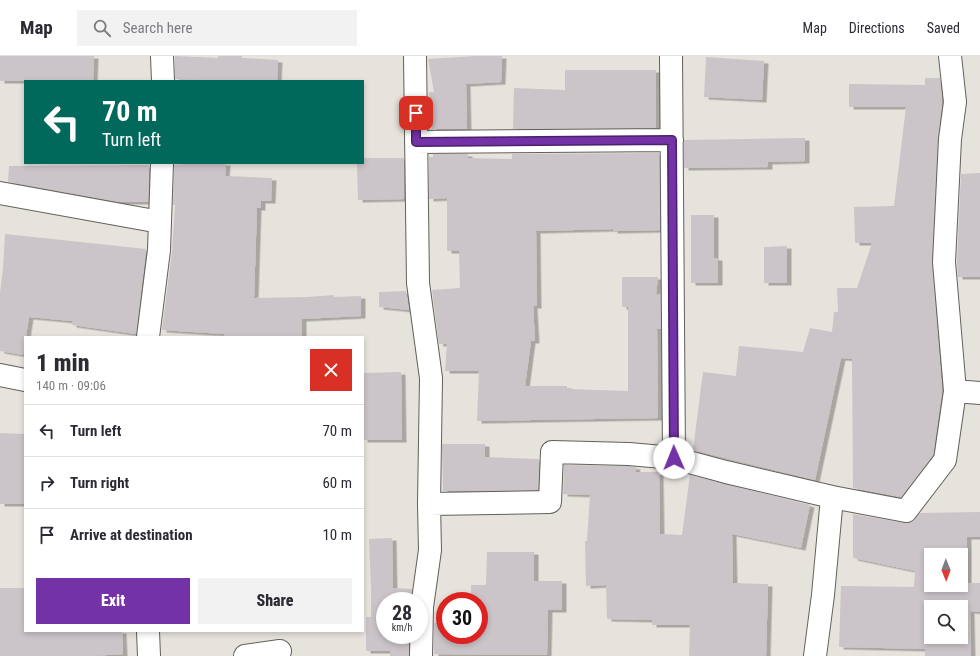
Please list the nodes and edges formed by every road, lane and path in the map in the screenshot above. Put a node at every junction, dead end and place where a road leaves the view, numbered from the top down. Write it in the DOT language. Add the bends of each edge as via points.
graph roads {
  1 [pos="162,56"];
  2 [pos="415,56"];
  3 [pos="671,56"];
  4 [pos="950,56"];
  5 [pos="163,80"];
  6 [pos="672,140"];
  7 [pos="416,142"];
  8 [pos="162,164"];
  9 [pos="0,193"];
  10 [pos="160,222"];
  11 [pos="148,336"];
  12 [pos="0,375"];
  13 [pos="24,380"];
  14 [pos="955,391"];
  15 [pos="980,393"];
  16 [pos="674,458"];
  17 [pos="832,496"];
  18 [pos="429,504"];
  19 [pos="148,632"];
  20 [pos="280,651"];
  21 [pos="149,656"];
  22 [pos="245,656"];
  23 [pos="421,656"];
  24 [pos="815,656"];
  1 -- 5 [label="street"];
  2 -- 7 [label="street"];
  3 -- 6 [label="street"];
  4 -- 14 [label="street" via="955,102 950,140 944,262"];
  6 -- 7 [label="street"];
  6 -- 16 [label="street"];
  7 -- 18 [label="street" via="418,283 431,378"];
  8 -- 10 [label="street"];
  9 -- 10 [label="street"];
  10 -- 11 [label="street"];
  12 -- 13 [label="street"];
  14 -- 15 [label="street"];
  14 -- 17 [label="street" via="945,460 906,511"];
  16 -- 17 [label="street"];
  16 -- 18 [label="street" via="552,452 550,502"];
  17 -- 24 [label="street"];
  18 -- 23 [label="street" via="430,550 422,607"];
  19 -- 21 [label="street"];
  20 -- 22 [label="street"];
}
